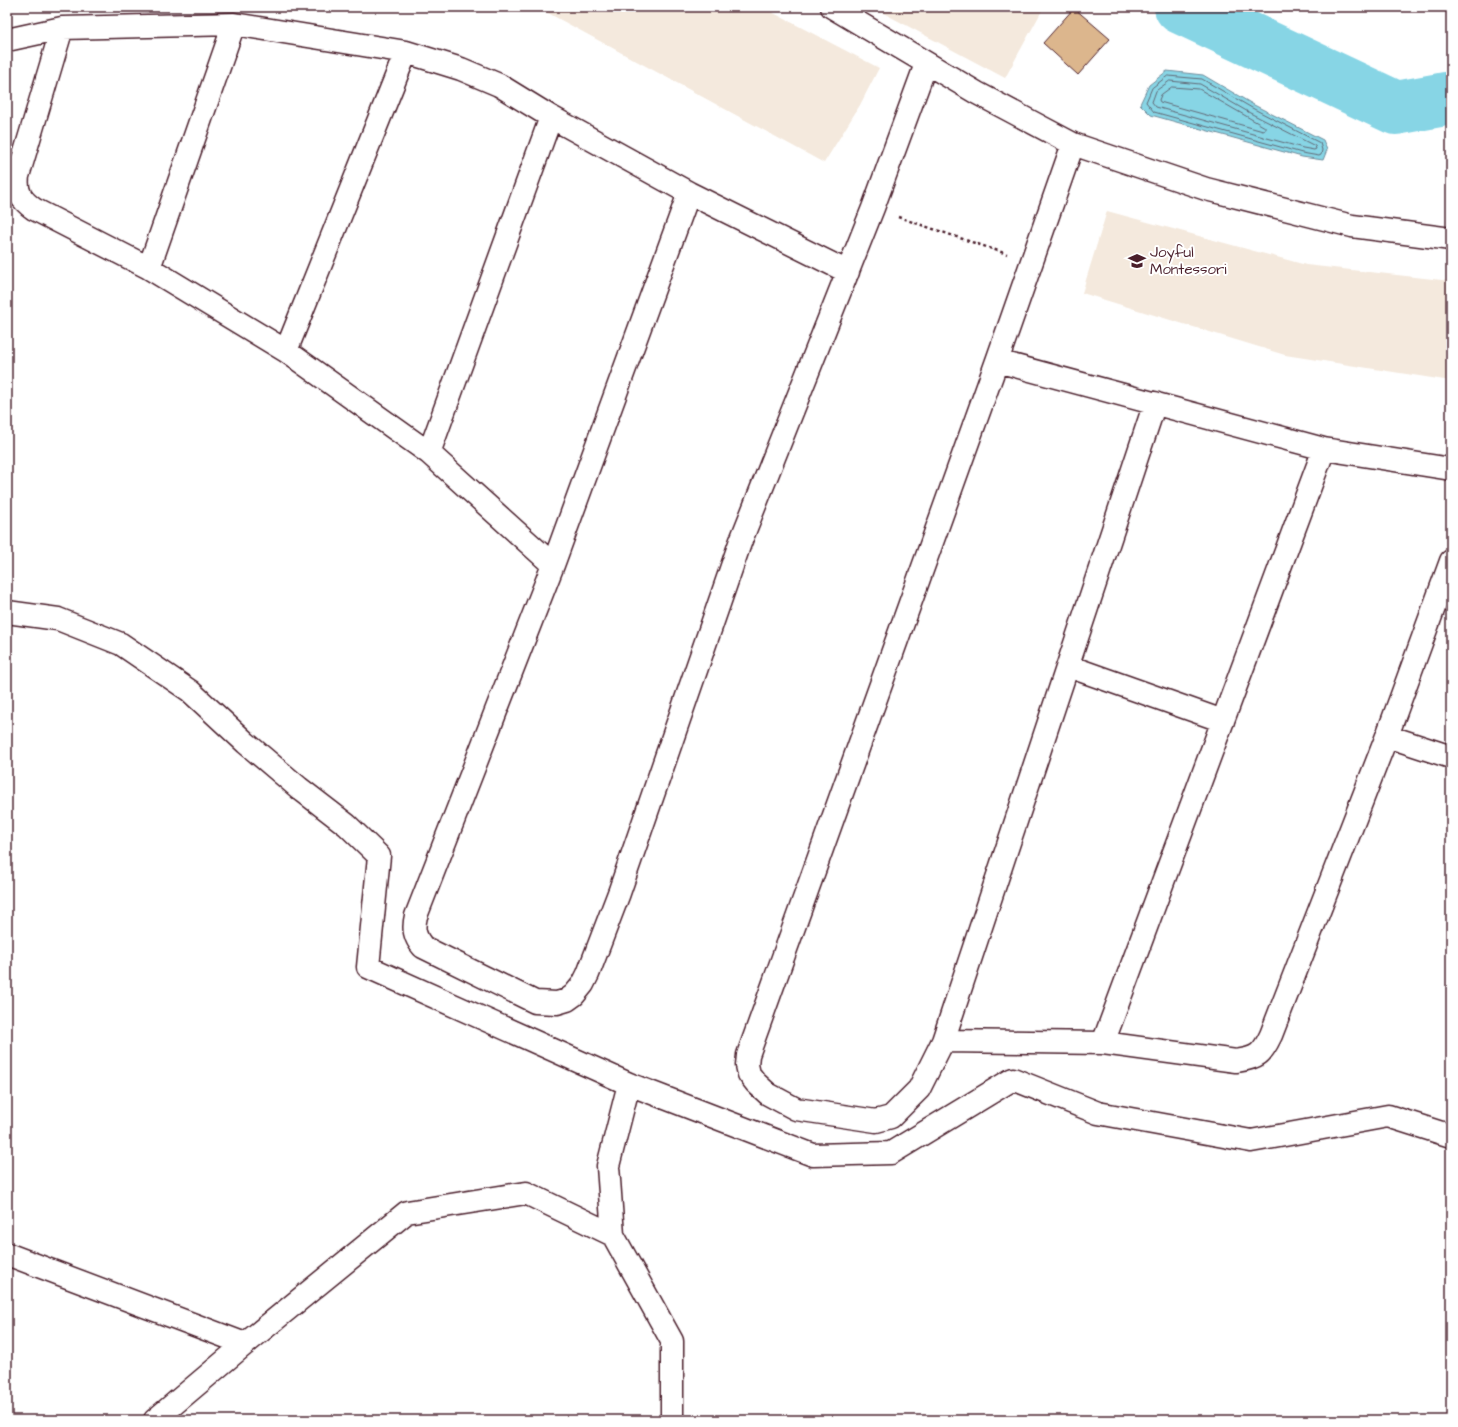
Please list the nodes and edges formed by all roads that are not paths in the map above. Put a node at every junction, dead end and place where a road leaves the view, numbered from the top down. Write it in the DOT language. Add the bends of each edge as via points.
graph roads {
  1 [pos="832,7"];
  2 [pos="234,24"];
  3 [pos="62,28"];
  4 [pos="7,40"];
  5 [pos="406,52"];
  6 [pos="926,64"];
  7 [pos="551,117"];
  8 [pos="1073,144"];
  9 [pos="689,193"];
  10 [pos="1451,239"];
  11 [pos="148,268"];
  12 [pos="848,272"];
  13 [pos="286,351"];
  14 [pos="997,361"];
  15 [pos="1155,403"];
  16 [pos="1324,449"];
  17 [pos="429,452"];
  18 [pos="1451,469"];
  19 [pos="1451,562"];
  20 [pos="553,565"];
  21 [pos="7,612"];
  22 [pos="1068,666"];
  23 [pos="1223,721"];
  24 [pos="1387,736"];
  25 [pos="1451,757"];
  26 [pos="943,1041"];
  27 [pos="1103,1043"];
  28 [pos="629,1084"];
  29 [pos="1451,1136"];
  30 [pos="613,1235"];
  31 [pos="7,1254"];
  32 [pos="245,1344"];
  33 [pos="155,1420"];
  34 [pos="672,1420"];
  1 -- 6 [label="street"];
  2 -- 3 [label="street"];
  2 -- 5 [label="street"];
  2 -- 11 [label="street"];
  3 -- 4 [label="street"];
  3 -- 11 [label="street" via="18,176 19,194 22,200 34,209"];
  5 -- 7 [label="street" via="462,69 499,85"];
  5 -- 13 [label="street"];
  6 -- 8 [label="street"];
  6 -- 12 [label="street"];
  7 -- 9 [label="street"];
  7 -- 17 [label="street"];
  8 -- 10 [label="street" via="1206,189 1352,226"];
  8 -- 14 [label="street"];
  9 -- 12 [label="street"];
  9 -- 20 [label="street"];
  11 -- 13 [label="street"];
  12 -- 20 [label="street" via="740,542 588,974 583,984 567,1000 547,1003 535,1002 424,947 417,939 413,925"];
  13 -- 17 [label="street"];
  14 -- 15 [label="street"];
  14 -- 26 [label="street" via="750,1048 747,1065 749,1074 768,1094 796,1109 876,1121 891,1117 919,1089"];
  15 -- 16 [label="street"];
  15 -- 22 [label="street"];
  16 -- 18 [label="street"];
  16 -- 23 [label="street"];
  17 -- 20 [label="street"];
  19 -- 24 [label="street"];
  21 -- 28 [label="street" via="58,619 121,644 190,691 246,743 347,825 379,856 368,967"];
  22 -- 23 [label="street"];
  22 -- 26 [label="street"];
  23 -- 27 [label="street"];
  24 -- 25 [label="street"];
  24 -- 27 [label="street" via="1271,1034 1260,1053 1251,1059 1236,1060"];
  26 -- 27 [label="street"];
  28 -- 29 [label="street" via="813,1155 891,1153 1013,1079 1098,1113 1251,1141 1388,1116"];
  28 -- 30 [label="street" via="608,1166"];
  30 -- 32 [label="street" via="526,1193 407,1212"];
  30 -- 34 [label="street" via="672,1341"];
  31 -- 32 [label="street"];
  32 -- 33 [label="street"];
}
